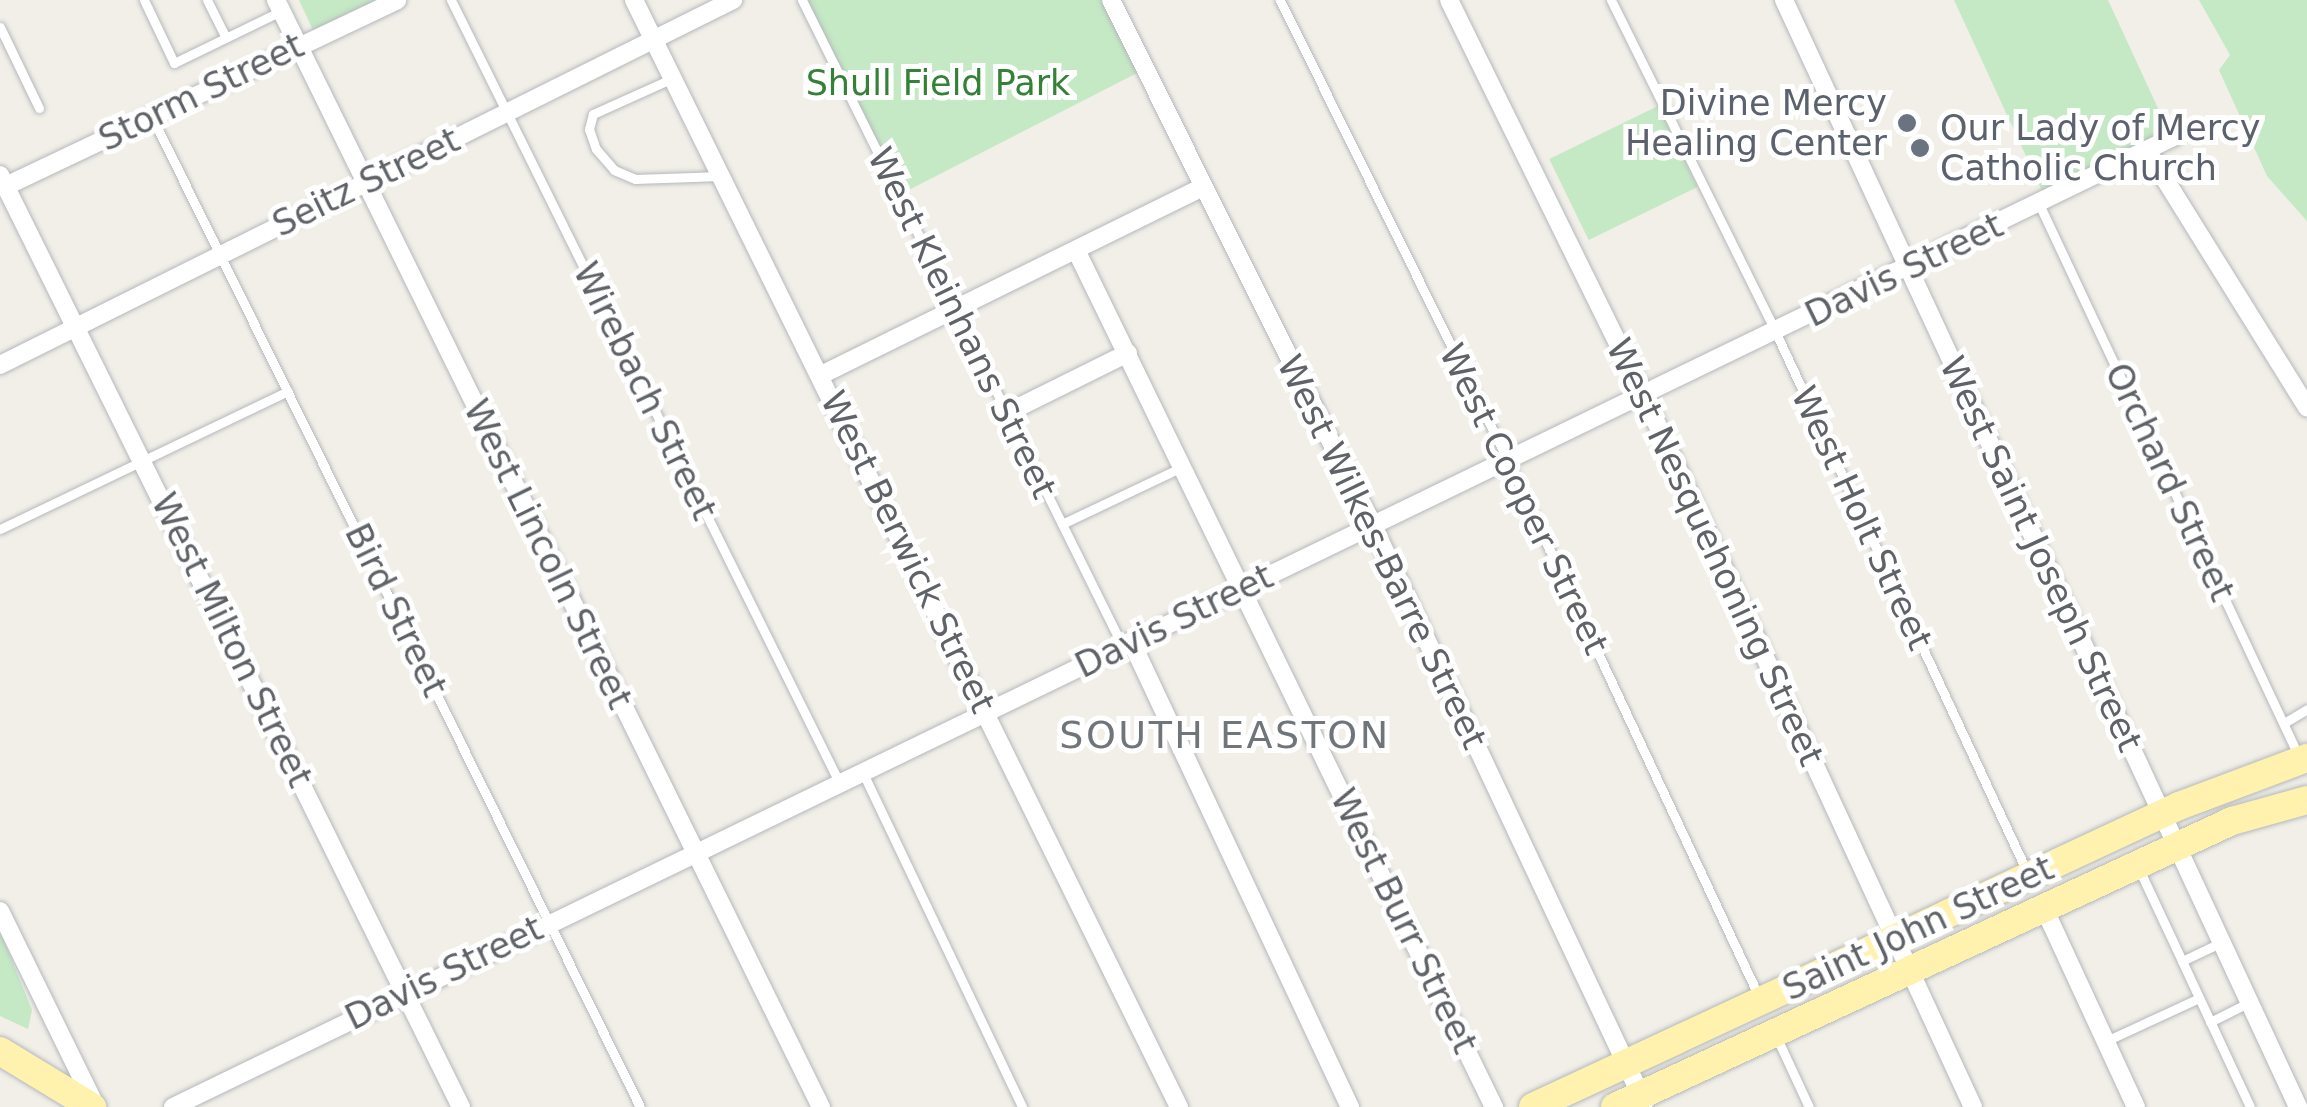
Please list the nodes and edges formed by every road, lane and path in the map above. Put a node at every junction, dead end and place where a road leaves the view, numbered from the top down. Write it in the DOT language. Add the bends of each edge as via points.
graph roads {
  1 [pos="144,0"];
  2 [pos="207,0"];
  3 [pos="398,0"];
  4 [pos="451,0"];
  5 [pos="634,0"];
  6 [pos="733,0"];
  7 [pos="802,0"];
  8 [pos="1111,0"];
  9 [pos="1280,0"];
  10 [pos="1449,0"];
  11 [pos="1611,0"];
  12 [pos="1784,0"];
  13 [pos="279,5"];
  14 [pos="1,34"];
  15 [pos="226,38"];
  16 [pos="655,40"];
  17 [pos="298,45"];
  18 [pos="673,78"];
  19 [pos="39,108"];
  20 [pos="509,112"];
  21 [pos="151,115"];
  22 [pos="2175,136"];
  23 [pos="2148,152"];
  24 [pos="719,176"];
  25 [pos="3,181"];
  26 [pos="365,182"];
  27 [pos="1203,187"];
  28 [pos="2039,204"];
  29 [pos="1076,250"];
  30 [pos="220,255"];
  31 [pos="1909,268"];
  32 [pos="955,310"];
  33 [pos="75,327"];
  34 [pos="1775,332"];
  35 [pos="1128,353"];
  36 [pos="0,365"];
  37 [pos="821,375"];
  38 [pos="288,391"];
  39 [pos="1644,396"];
  40 [pos="2307,407"];
  41 [pos="1007,414"];
  42 [pos="143,461"];
  43 [pos="1508,461"];
  44 [pos="1184,466"];
  45 [pos="1062,524"];
  46 [pos="1373,526"];
  47 [pos="0,529"];
  48 [pos="1244,586"];
  49 [pos="1126,643"];
  50 [pos="2307,710"];
  51 [pos="987,712"];
  52 [pos="2284,723"];
  53 [pos="2304,759"];
  54 [pos="862,771"];
  55 [pos="839,782"];
  56 [pos="2307,800"];
  57 [pos="2162,814"];
  58 [pos="2177,846"];
  59 [pos="695,850"];
  60 [pos="2137,864"];
  61 [pos="2030,876"];
  62 [pos="2044,908"];
  63 [pos="0,911"];
  64 [pos="549,921"];
  65 [pos="1895,939"];
  66 [pos="2222,942"];
  67 [pos="2182,961"];
  68 [pos="1909,970"];
  69 [pos="405,993"];
  70 [pos="2199,998"];
  71 [pos="1761,1002"];
  72 [pos="2250,1002"];
  73 [pos="2210,1022"];
  74 [pos="1775,1033"];
  75 [pos="2106,1042"];
  76 [pos="0,1051"];
  77 [pos="1626,1064"];
  78 [pos="1634,1103"];
  79 [pos="2291,1104"];
  80 [pos="94,1107"];
  81 [pos="174,1107"];
  82 [pos="461,1107"];
  83 [pos="640,1107"];
  84 [pos="821,1107"];
  85 [pos="1022,1107"];
  86 [pos="1179,1107"];
  87 [pos="1350,1107"];
  88 [pos="1494,1107"];
  89 [pos="1533,1107"];
  90 [pos="1809,1107"];
  91 [pos="1974,1107"];
  92 [pos="2136,1107"];
  93 [pos="2250,1107"];
  1 -- 15 [label="lane" via="174,63"];
  2 -- 15 [label="lane"];
  3 -- 17 [label="street, Storm Street"];
  4 -- 20 [label="lane, Wirebach Street"];
  5 -- 16 [label="street, West Berwick Street"];
  6 -- 16 [label="street, Seitz Street"];
  7 -- 32 [label="lane, West Kleinhans Street"];
  8 -- 27 [label="street, West Wilkes-Barre Street"];
  9 -- 43 [label="lane, West Cooper Street"];
  10 -- 39 [label="street, West Nesquehoning Street"];
  11 -- 34 [label="lane, West Holt Street"];
  12 -- 31 [label="street, West Saint Joseph Street"];
  13 -- 15 [label="lane"];
  13 -- 17 [label="street, West Lincoln Street"];
  14 -- 19 [label="lane"];
  16 -- 18 [label="street, West Berwick Street"];
  16 -- 20 [label="street, Seitz Street"];
  17 -- 21 [label="street, Storm Street"];
  17 -- 26 [label="street, West Lincoln Street"];
  18 -- 24 [label="street, West Berwick Street"];
  18 -- 24 [label="lane" via="593,114 589,129 596,149 614,170 635,179"];
  20 -- 26 [label="street, Seitz Street"];
  20 -- 55 [label="lane, Wirebach Street"];
  21 -- 25 [label="street, Storm Street"];
  21 -- 30 [label="lane, Bird Street"];
  22 -- 23 [label="street, Davis Street"];
  23 -- 28 [label="street, Davis Street"];
  23 -- 40 [label="street"];
  24 -- 37 [label="street, West Berwick Street"];
  25 -- 33 [label="street, West Milton Street"];
  26 -- 30 [label="street, Seitz Street"];
  26 -- 59 [label="street, West Lincoln Street"];
  27 -- 29 [label="street"];
  27 -- 46 [label="street, West Wilkes-Barre Street"];
  28 -- 31 [label="street, Davis Street"];
  28 -- 52 [label="lane, Orchard Street"];
  29 -- 32 [label="street"];
  29 -- 35 [label="street, West Burr Street"];
  30 -- 33 [label="street, Seitz Street"];
  30 -- 38 [label="lane, Bird Street"];
  31 -- 34 [label="street, Davis Street"];
  31 -- 57 [label="street, West Saint Joseph Street"];
  32 -- 37 [label="street"];
  32 -- 41 [label="lane, West Kleinhans Street"];
  33 -- 36 [label="street, Seitz Street"];
  33 -- 42 [label="street, West Milton Street"];
  34 -- 39 [label="street, Davis Street"];
  34 -- 61 [label="lane, West Holt Street"];
  35 -- 41 [label="street"];
  35 -- 44 [label="street, West Burr Street"];
  37 -- 51 [label="street, West Berwick Street"];
  38 -- 42 [label="lane"];
  38 -- 64 [label="lane, Bird Street"];
  39 -- 43 [label="street, Davis Street"];
  39 -- 65 [label="street, West Nesquehoning Street"];
  41 -- 45 [label="lane, West Kleinhans Street"];
  42 -- 47 [label="lane"];
  42 -- 69 [label="street, West Milton Street"];
  43 -- 46 [label="street, Davis Street"];
  43 -- 71 [label="lane, West Cooper Street"];
  44 -- 45 [label="lane"];
  44 -- 48 [label="street, West Burr Street"];
  45 -- 49 [label="lane, West Kleinhans Street"];
  46 -- 48 [label="street, Davis Street"];
  46 -- 77 [label="street, West Wilkes-Barre Street"];
  48 -- 49 [label="street, Davis Street"];
  48 -- 88 [label="street, West Burr Street"];
  49 -- 51 [label="street, Davis Street"];
  49 -- 87 [label="street, West Kleinhans Street"];
  50 -- 52 [label="lane"];
  51 -- 54 [label="street, Davis Street"];
  51 -- 86 [label="street, West Berwick Street"];
  52 -- 53 [label="lane, Orchard Street"];
  53 -- 57 [label="main road, Saint John Street"];
  54 -- 55 [label="street, Davis Street"];
  54 -- 85 [label="lane"];
  55 -- 59 [label="street, Davis Street"];
  56 -- 58 [label="main road, Saint John Street" via="2242,817"];
  57 -- 58 [label="street, West Saint Joseph Street"];
  57 -- 61 [label="main road, Saint John Street"];
  58 -- 60 [label="main road, Saint John Street"];
  58 -- 66 [label="street, West Saint Joseph Street"];
  59 -- 64 [label="street, Davis Street"];
  59 -- 84 [label="street, West Lincoln Street"];
  60 -- 62 [label="main road, Saint John Street"];
  60 -- 67 [label="lane"];
  61 -- 65 [label="main road, Saint John Street"];
  62 -- 68 [label="main road, Saint John Street"];
  62 -- 75 [label="street"];
  63 -- 80 [label="street"];
  64 -- 69 [label="street, Davis Street"];
  64 -- 83 [label="lane, Bird Street"];
  65 -- 68 [label="street, West Nesquehoning Street"];
  65 -- 71 [label="main road, Saint John Street"];
  66 -- 67 [label="lane"];
  66 -- 72 [label="street, West Saint Joseph Street"];
  67 -- 70 [label="lane"];
  68 -- 74 [label="main road, Saint John Street"];
  68 -- 91 [label="street, West Nesquehoning Street"];
  69 -- 81 [label="street, Davis Street"];
  69 -- 82 [label="street, West Milton Street"];
  70 -- 73 [label="lane"];
  70 -- 75 [label="lane"];
  71 -- 77 [label="main road, Saint John Street"];
  72 -- 73 [label="lane"];
  72 -- 79 [label="street, West Saint Joseph Street"];
  73 -- 93 [label="lane"];
  74 -- 78 [label="main road, Saint John Street"];
  74 -- 90 [label="lane"];
  75 -- 92 [label="street"];
  76 -- 80 [label="main road"];
  77 -- 78 [label="street, West Wilkes-Barre Street"];
  77 -- 89 [label="main road, Saint John Street"];
}
